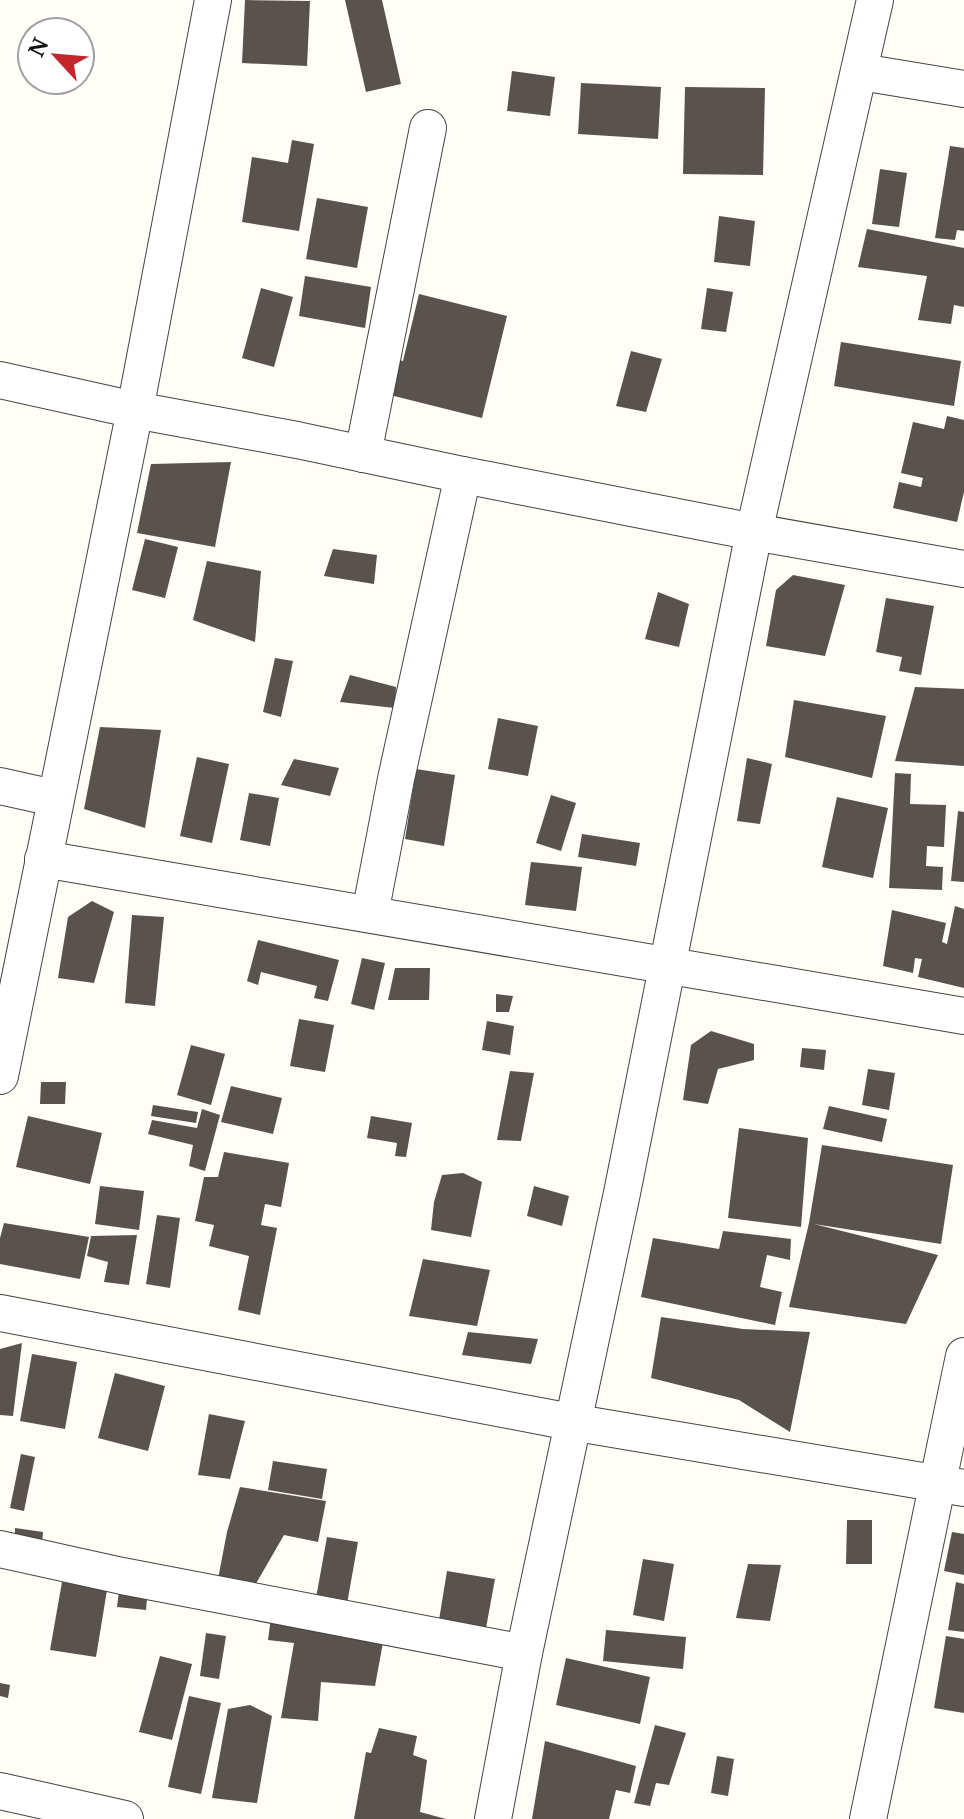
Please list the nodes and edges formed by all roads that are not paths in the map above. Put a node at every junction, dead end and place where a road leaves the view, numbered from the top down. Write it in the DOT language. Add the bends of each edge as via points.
graph roads {
  1 [pos="213,0"];
  2 [pos="875,0"];
  3 [pos="861,72"];
  4 [pos="964,89"];
  5 [pos="428,128"];
  6 [pos="0,380"];
  7 [pos="135,410"];
  8 [pos="363,454"];
  9 [pos="463,475"];
  10 [pos="754,532"];
  11 [pos="964,569"];
  12 [pos="0,786"];
  13 [pos="54,798"];
  14 [pos="43,859"];
  15 [pos="370,914"];
  16 [pos="668,965"];
  17 [pos="964,1016"];
  18 [pos="2,1061"];
  19 [pos="0,1313"];
  20 [pos="964,1356"];
  21 [pos="571,1422"];
  22 [pos="951,1486"];
  23 [pos="0,1549"];
  24 [pos="524,1653"];
  25 [pos="0,1791"];
  26 [pos="125,1819"];
  27 [pos="493,1819"];
  28 [pos="868,1819"];
  1 -- 7 [label="street"];
  2 -- 3 [label="street"];
  3 -- 4 [label="street"];
  3 -- 10 [label="street"];
  5 -- 8 [label="street"];
  6 -- 7 [label="street"];
  7 -- 8 [label="street"];
  7 -- 13 [label="street"];
  8 -- 9 [label="street"];
  9 -- 10 [label="street"];
  9 -- 15 [label="street"];
  10 -- 11 [label="street"];
  10 -- 16 [label="street"];
  12 -- 13 [label="street"];
  13 -- 14 [label="street"];
  14 -- 15 [label="street"];
  14 -- 18 [label="street"];
  15 -- 16 [label="street"];
  16 -- 17 [label="street"];
  16 -- 21 [label="street"];
  19 -- 21 [label="street"];
  20 -- 22 [label="street"];
  21 -- 22 [label="street"];
  21 -- 24 [label="street"];
  22 -- 28 [label="street"];
  23 -- 24 [label="street"];
  24 -- 27 [label="street"];
  25 -- 26 [label="street"];
}
